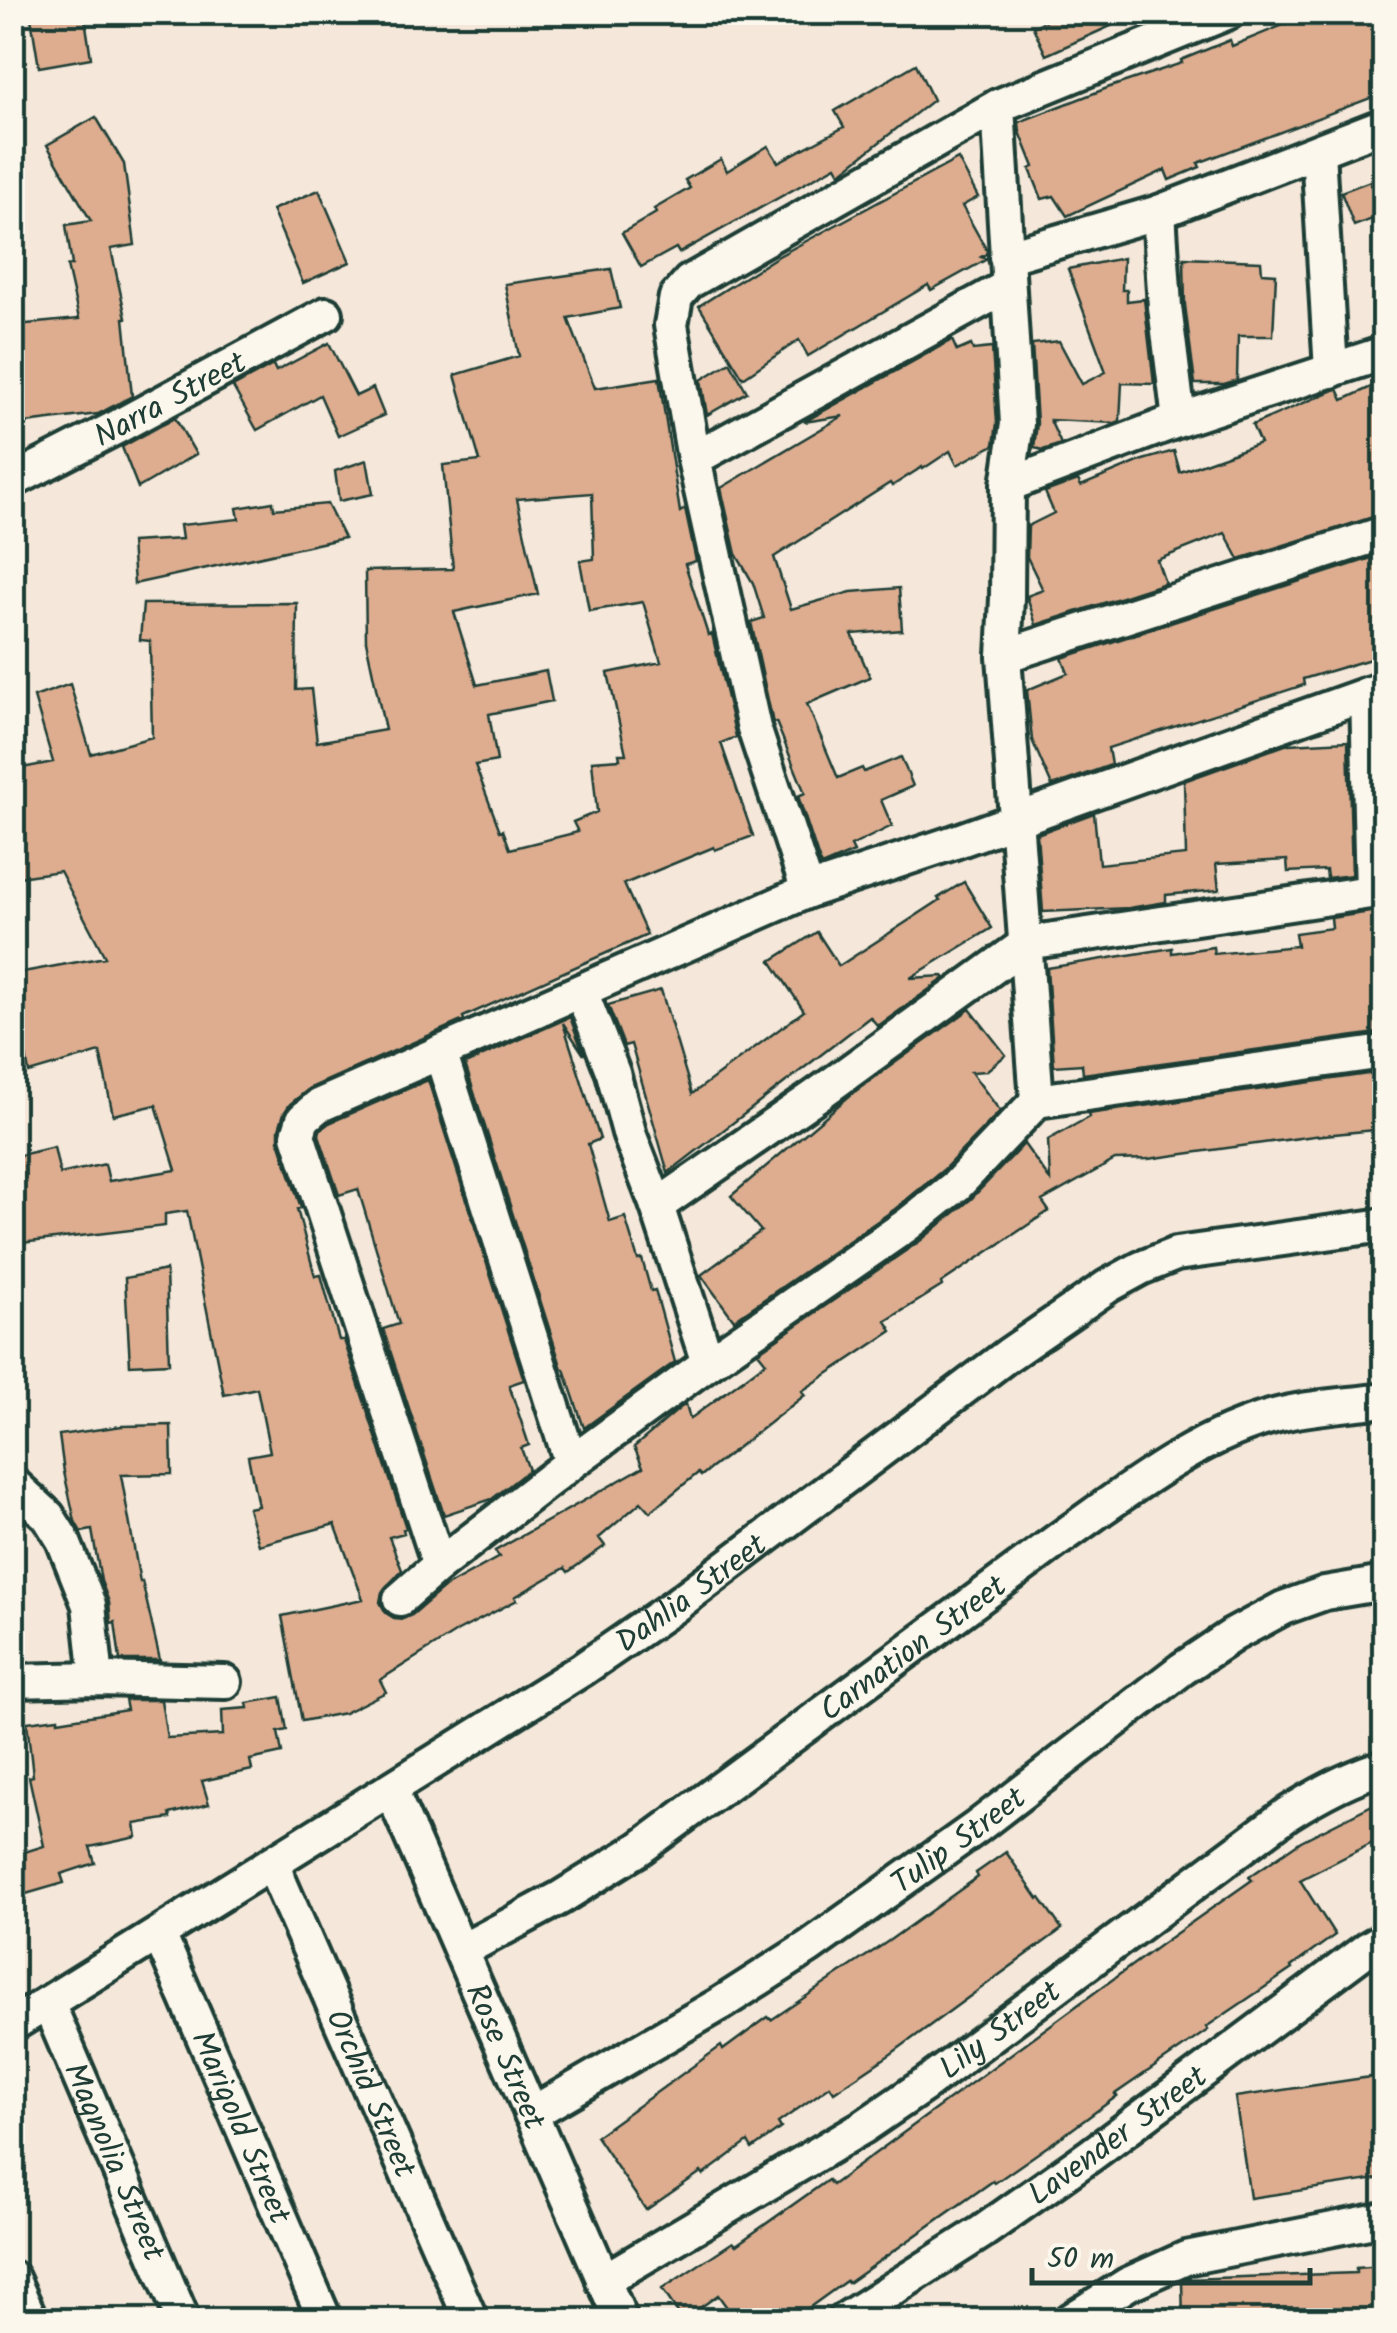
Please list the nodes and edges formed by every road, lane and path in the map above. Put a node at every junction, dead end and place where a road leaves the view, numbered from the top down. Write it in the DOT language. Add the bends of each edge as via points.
graph roads {
  1 [pos="1229,12"];
  2 [pos="998,106"];
  3 [pos="1384,125"];
  4 [pos="1318,151"];
  5 [pos="1160,212"];
  6 [pos="1007,272"];
  7 [pos="326,314"];
  8 [pos="1384,353"];
  9 [pos="1331,371"];
  10 [pos="1178,420"];
  11 [pos="694,459"];
  12 [pos="12,481"];
  13 [pos="1008,486"];
  14 [pos="1384,533"];
  15 [pos="1004,656"];
  16 [pos="1376,691"];
  17 [pos="1016,819"];
  18 [pos="1378,891"];
  19 [pos="808,892"];
  20 [pos="1027,943"];
  21 [pos="581,992"];
  22 [pos="440,1052"];
  23 [pos="1384,1052"];
  24 [pos="1037,1101"];
  25 [pos="657,1206"];
  26 [pos="1384,1225"];
  27 [pos="708,1363"];
  28 [pos="1384,1400"];
  29 [pos="571,1463"];
  30 [pos="12,1483"];
  31 [pos="439,1564"];
  32 [pos="1384,1583"];
  33 [pos="400,1599"];
  34 [pos="96,1679"];
  35 [pos="12,1681"];
  36 [pos="225,1682"];
  37 [pos="1384,1766"];
  38 [pos="391,1790"];
  39 [pos="272,1864"];
  40 [pos="159,1934"];
  41 [pos="1384,1939"];
  42 [pos="460,1950"];
  43 [pos="48,2003"];
  44 [pos="12,2025"];
  45 [pos="531,2114"];
  46 [pos="1384,2219"];
  47 [pos="12,2278"];
  48 [pos="604,2280"];
  49 [pos="31,2320"];
  50 [pos="183,2320"];
  51 [pos="326,2320"];
  52 [pos="470,2320"];
  53 [pos="621,2320"];
  54 [pos="844,2320"];
  55 [pos="1070,2320"];
  1 -- 2 [label="street"];
  2 -- 6 [label="street"];
  2 -- 11 [label="street" via="689,282 676,297 671,325"];
  3 -- 4 [label="street"];
  4 -- 5 [label="street"];
  4 -- 9 [label="street"];
  5 -- 6 [label="street"];
  5 -- 10 [label="street"];
  6 -- 11 [label="street"];
  6 -- 13 [label="street" via="1016,424"];
  7 -- 12 [label="street, Narra Street"];
  8 -- 9 [label="street"];
  9 -- 10 [label="street"];
  10 -- 13 [label="street"];
  11 -- 19 [label="street" via="754,728"];
  13 -- 15 [label="street"];
  14 -- 15 [label="street"];
  15 -- 17 [label="street"];
  16 -- 17 [label="street"];
  16 -- 18 [label="street"];
  17 -- 19 [label="street"];
  17 -- 20 [label="street"];
  18 -- 20 [label="street"];
  19 -- 21 [label="street"];
  20 -- 24 [label="street"];
  20 -- 25 [label="street"];
  21 -- 22 [label="street"];
  21 -- 25 [label="street"];
  22 -- 29 [label="street"];
  22 -- 31 [label="street" via="318,1106 298,1135"];
  23 -- 24 [label="street"];
  24 -- 27 [label="street" via="956,1186 907,1226"];
  25 -- 27 [label="street"];
  26 -- 38 [label="street, Dahlia Street" via="1176,1254 1108,1286 673,1607"];
  27 -- 29 [label="street"];
  28 -- 42 [label="street, Carnation Street" via="1280,1414 1190,1452 1073,1529 639,1850"];
  29 -- 31 [label="street"];
  30 -- 34 [label="street" via="63,1540 89,1605"];
  31 -- 33 [label="street"];
  32 -- 45 [label="street, Tulip Street" via="1325,1593 1233,1635 809,1947"];
  34 -- 35 [label="street"];
  34 -- 36 [label="street"];
  37 -- 48 [label="street, Lily Street" via="1287,1814 864,2126"];
  38 -- 39 [label="street, Dahlia Street"];
  38 -- 42 [label="street, Rose Street"];
  39 -- 40 [label="street, Dahlia Street"];
  39 -- 52 [label="street, Orchid Street"];
  40 -- 43 [label="street, Dahlia Street"];
  40 -- 51 [label="street, Marigold Street"];
  41 -- 54 [label="street, Lavender Street" via="982,2232"];
  42 -- 45 [label="street, Rose Street"];
  43 -- 44 [label="street, Dahlia Street"];
  43 -- 50 [label="street, Magnolia Street"];
  45 -- 48 [label="street, Rose Street"];
  46 -- 55 [label="street" via="1186,2258"];
  47 -- 49 [label="street"];
  48 -- 53 [label="street, Rose Street"];
}
